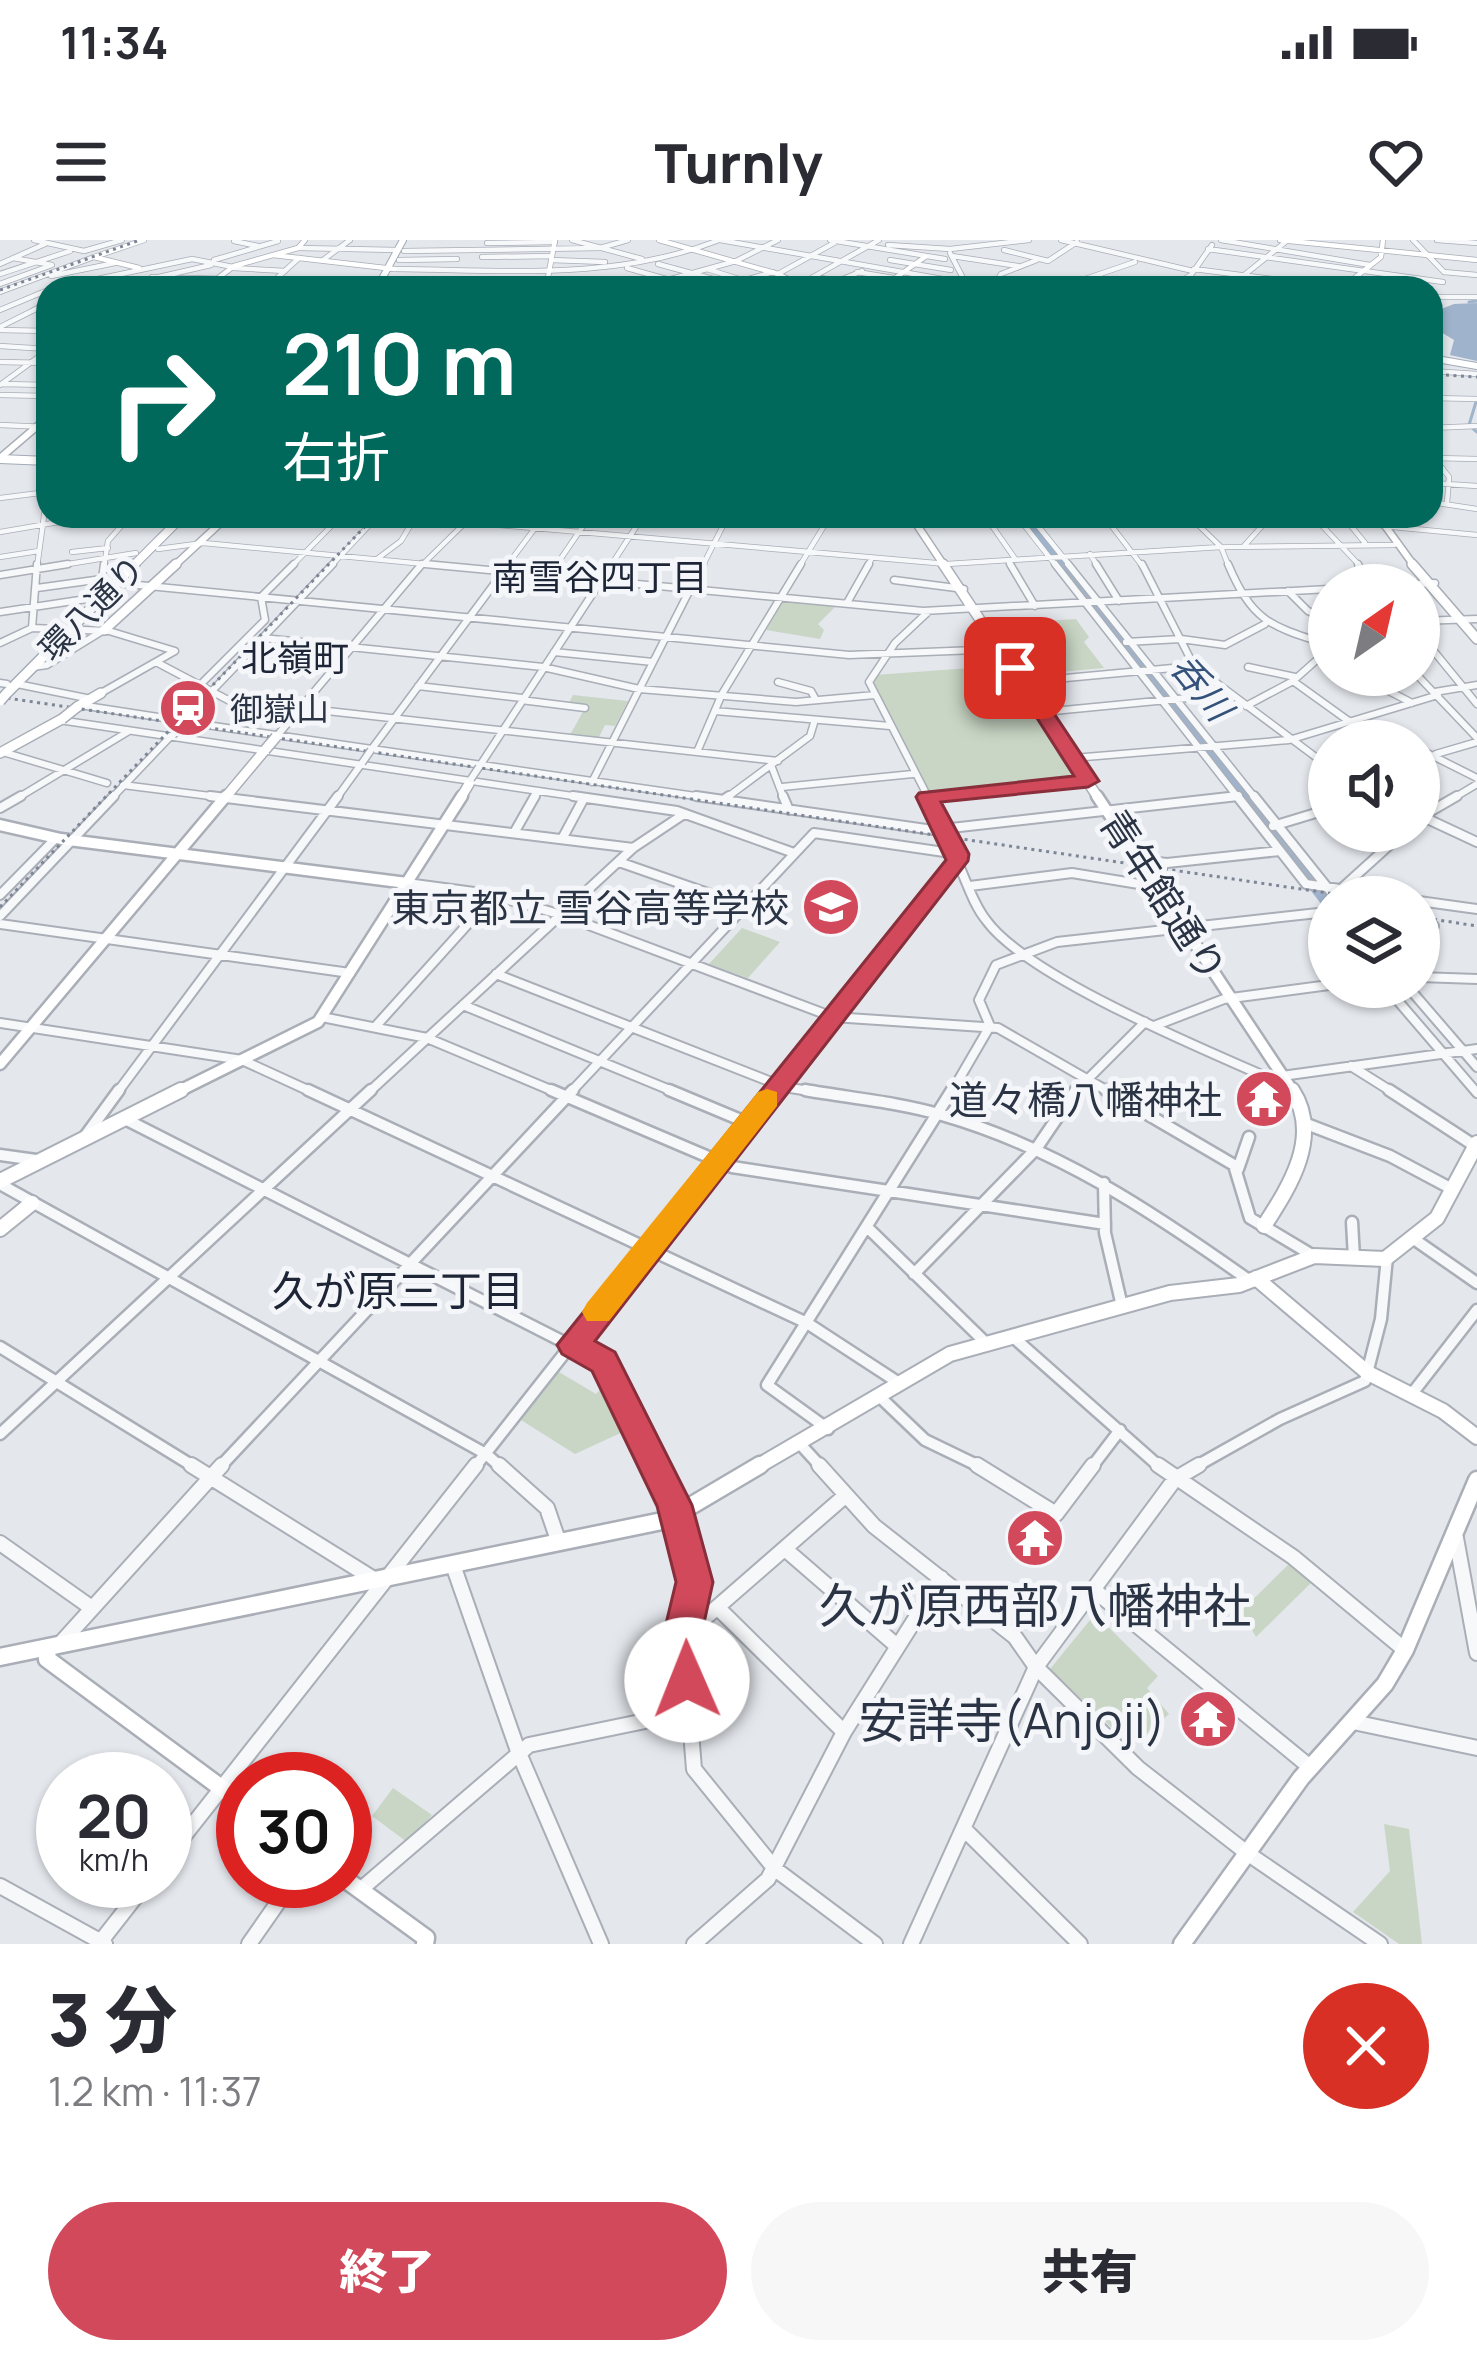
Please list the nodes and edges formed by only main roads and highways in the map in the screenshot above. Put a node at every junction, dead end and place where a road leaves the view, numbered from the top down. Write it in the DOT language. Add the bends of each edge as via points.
graph roads {
  1 [pos="406,240"];
  2 [pos="401,250"];
  3 [pos="391,268"];
  4 [pos="387,276"];
  5 [pos="1443,362"];
  6 [pos="1443,364"];
  7 [pos="1477,368"];
  8 [pos="1,457"];
  9 [pos="36,458"];
  10 [pos="166,528"];
  11 [pos="170,528"];
  12 [pos="158,542"];
  13 [pos="139,551"];
  14 [pos="109,581"];
  15 [pos="66,630"];
  16 [pos="5,689"];
  1 -- 2 [label="main road"];
  2 -- 3 [label="main road"];
  2 -- 3 [label="main road"];
  3 -- 4 [label="main road"];
  5 -- 7 [label="main road"];
  6 -- 7 [label="main road"];
  8 -- 9 [label="main road"];
  10 -- 13 [label="main road"];
  11 -- 12 [label="main road"];
  12 -- 13 [label="main road, 環八通り"];
  12 -- 14 [label="main road, 環八通り"];
  13 -- 14 [label="main road, 環八通り"];
  14 -- 15 [label="main road, 環八通り"];
  14 -- 15 [label="main road, 環八通り"];
  15 -- 16 [label="main road, 環八通り"];
  15 -- 16 [label="main road, 環八通り"];
}
